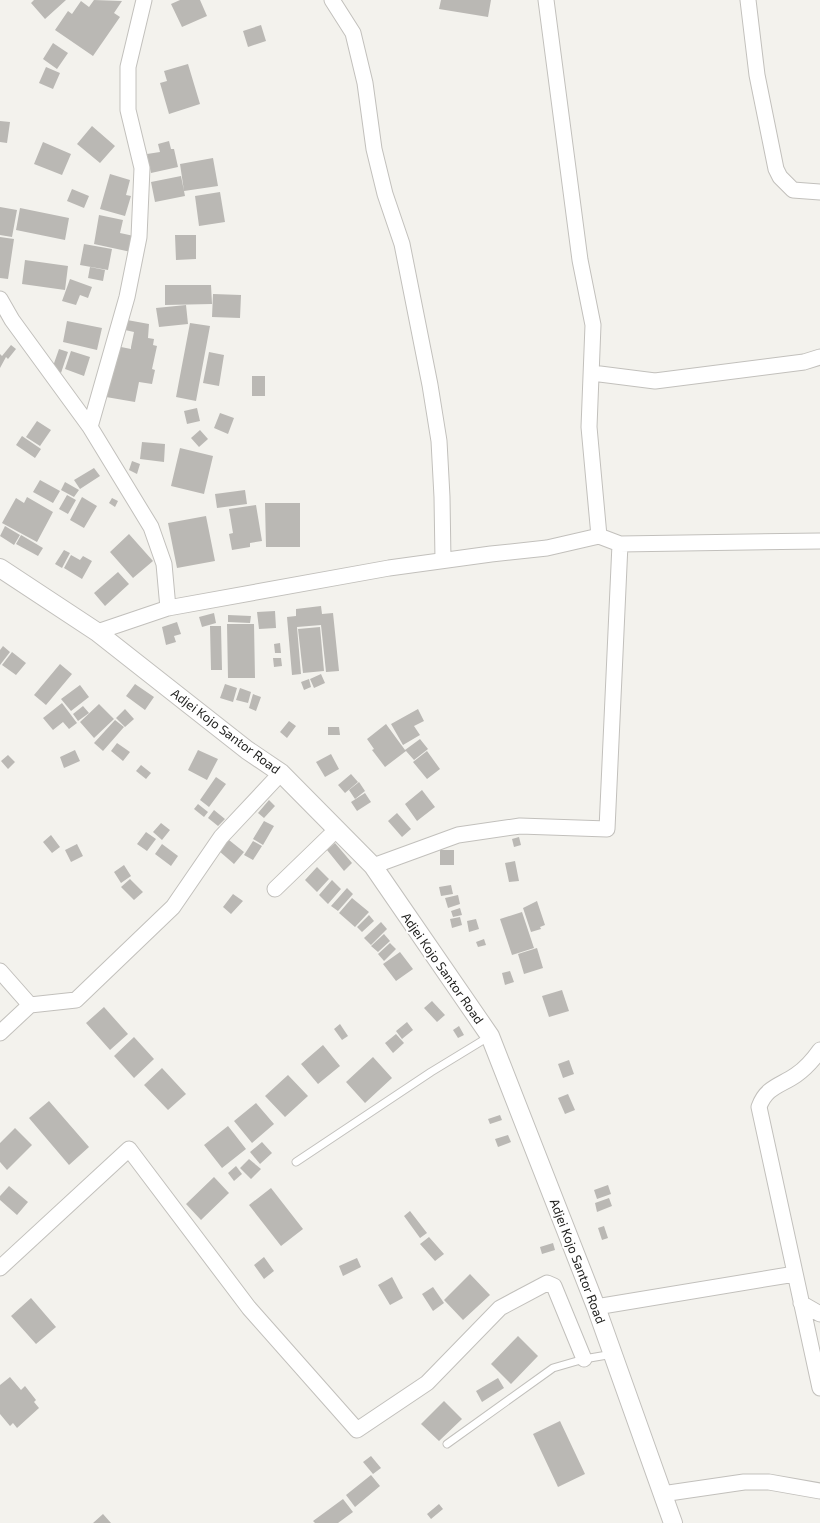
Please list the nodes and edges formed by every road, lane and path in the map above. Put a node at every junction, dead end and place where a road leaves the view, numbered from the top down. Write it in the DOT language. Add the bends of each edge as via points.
graph roads {
  1 [pos="144,0"];
  2 [pos="332,0"];
  3 [pos="546,0"];
  4 [pos="748,0"];
  5 [pos="820,192"];
  6 [pos="0,299"];
  7 [pos="820,357"];
  8 [pos="592,373"];
  9 [pos="90,427"];
  10 [pos="599,536"];
  11 [pos="820,541"];
  12 [pos="620,544"];
  13 [pos="443,560"];
  14 [pos="0,568"];
  15 [pos="168,608"];
  16 [pos="97,632"];
  17 [pos="281,773"];
  18 [pos="337,829"];
  19 [pos="373,866"];
  20 [pos="275,889"];
  21 [pos="0,971"];
  22 [pos="30,1005"];
  23 [pos="0,1033"];
  24 [pos="490,1036"];
  25 [pos="820,1050"];
  26 [pos="296,1162"];
  27 [pos="0,1268"];
  28 [pos="795,1274"];
  29 [pos="801,1303"];
  30 [pos="596,1307"];
  31 [pos="820,1314"];
  32 [pos="613,1354"];
  33 [pos="584,1359"];
  34 [pos="820,1388"];
  35 [pos="447,1444"];
  36 [pos="820,1491"];
  37 [pos="662,1494"];
  38 [pos="673,1523"];
  1 -- 9 [label="street" via="128,67 128,110 142,168 140,237 127,297"];
  2 -- 13 [label="street" via="353,33 365,83 374,149 385,194 402,244 430,385 440,441"];
  3 -- 8 [label="street" via="580,260 593,325"];
  4 -- 5 [label="street" via="757,75 776,168 780,177 793,190"];
  6 -- 9 [label="street" via="12,320"];
  7 -- 8 [label="street" via="804,362 655,381"];
  8 -- 10 [label="street" via="589,427"];
  9 -- 15 [label="street" via="151,528 164,564"];
  10 -- 12 [label="street"];
  10 -- 13 [label="street" via="547,548"];
  11 -- 12 [label="street"];
  12 -- 19 [label="street" via="607,829 520,826 458,835"];
  13 -- 15 [label="street"];
  14 -- 16 [label="street, Adjei Kojo Santor Road"];
  15 -- 16 [label="street"];
  16 -- 17 [label="street, Adjei Kojo Santor Road"];
  17 -- 18 [label="street, Adjei Kojo Santor Road"];
  17 -- 22 [label="street" via="221,837 173,907 76,1000"];
  18 -- 19 [label="street, Adjei Kojo Santor Road"];
  18 -- 20 [label="street"];
  19 -- 24 [label="street, Adjei Kojo Santor Road"];
  21 -- 22 [label="street"];
  22 -- 23 [label="street"];
  24 -- 26 [label="lane"];
  24 -- 30 [label="street, Adjei Kojo Santor Road"];
  25 -- 28 [label="street" via="810,1064 767,1092 759,1107"];
  27 -- 33 [label="street" via="129,1149 248,1308 357,1430 427,1383 500,1308 547,1283 554,1286"];
  28 -- 29 [label="street"];
  28 -- 30 [label="street"];
  29 -- 31 [label="street"];
  29 -- 34 [label="street"];
  30 -- 32 [label="street, Adjei Kojo Santor Road"];
  32 -- 33 [label="lane"];
  32 -- 37 [label="street, Adjei Kojo Santor Road"];
  33 -- 35 [label="lane" via="553,1368"];
  36 -- 37 [label="street" via="769,1482 744,1482"];
  37 -- 38 [label="street, Adjei Kojo Santor Road"];
}
